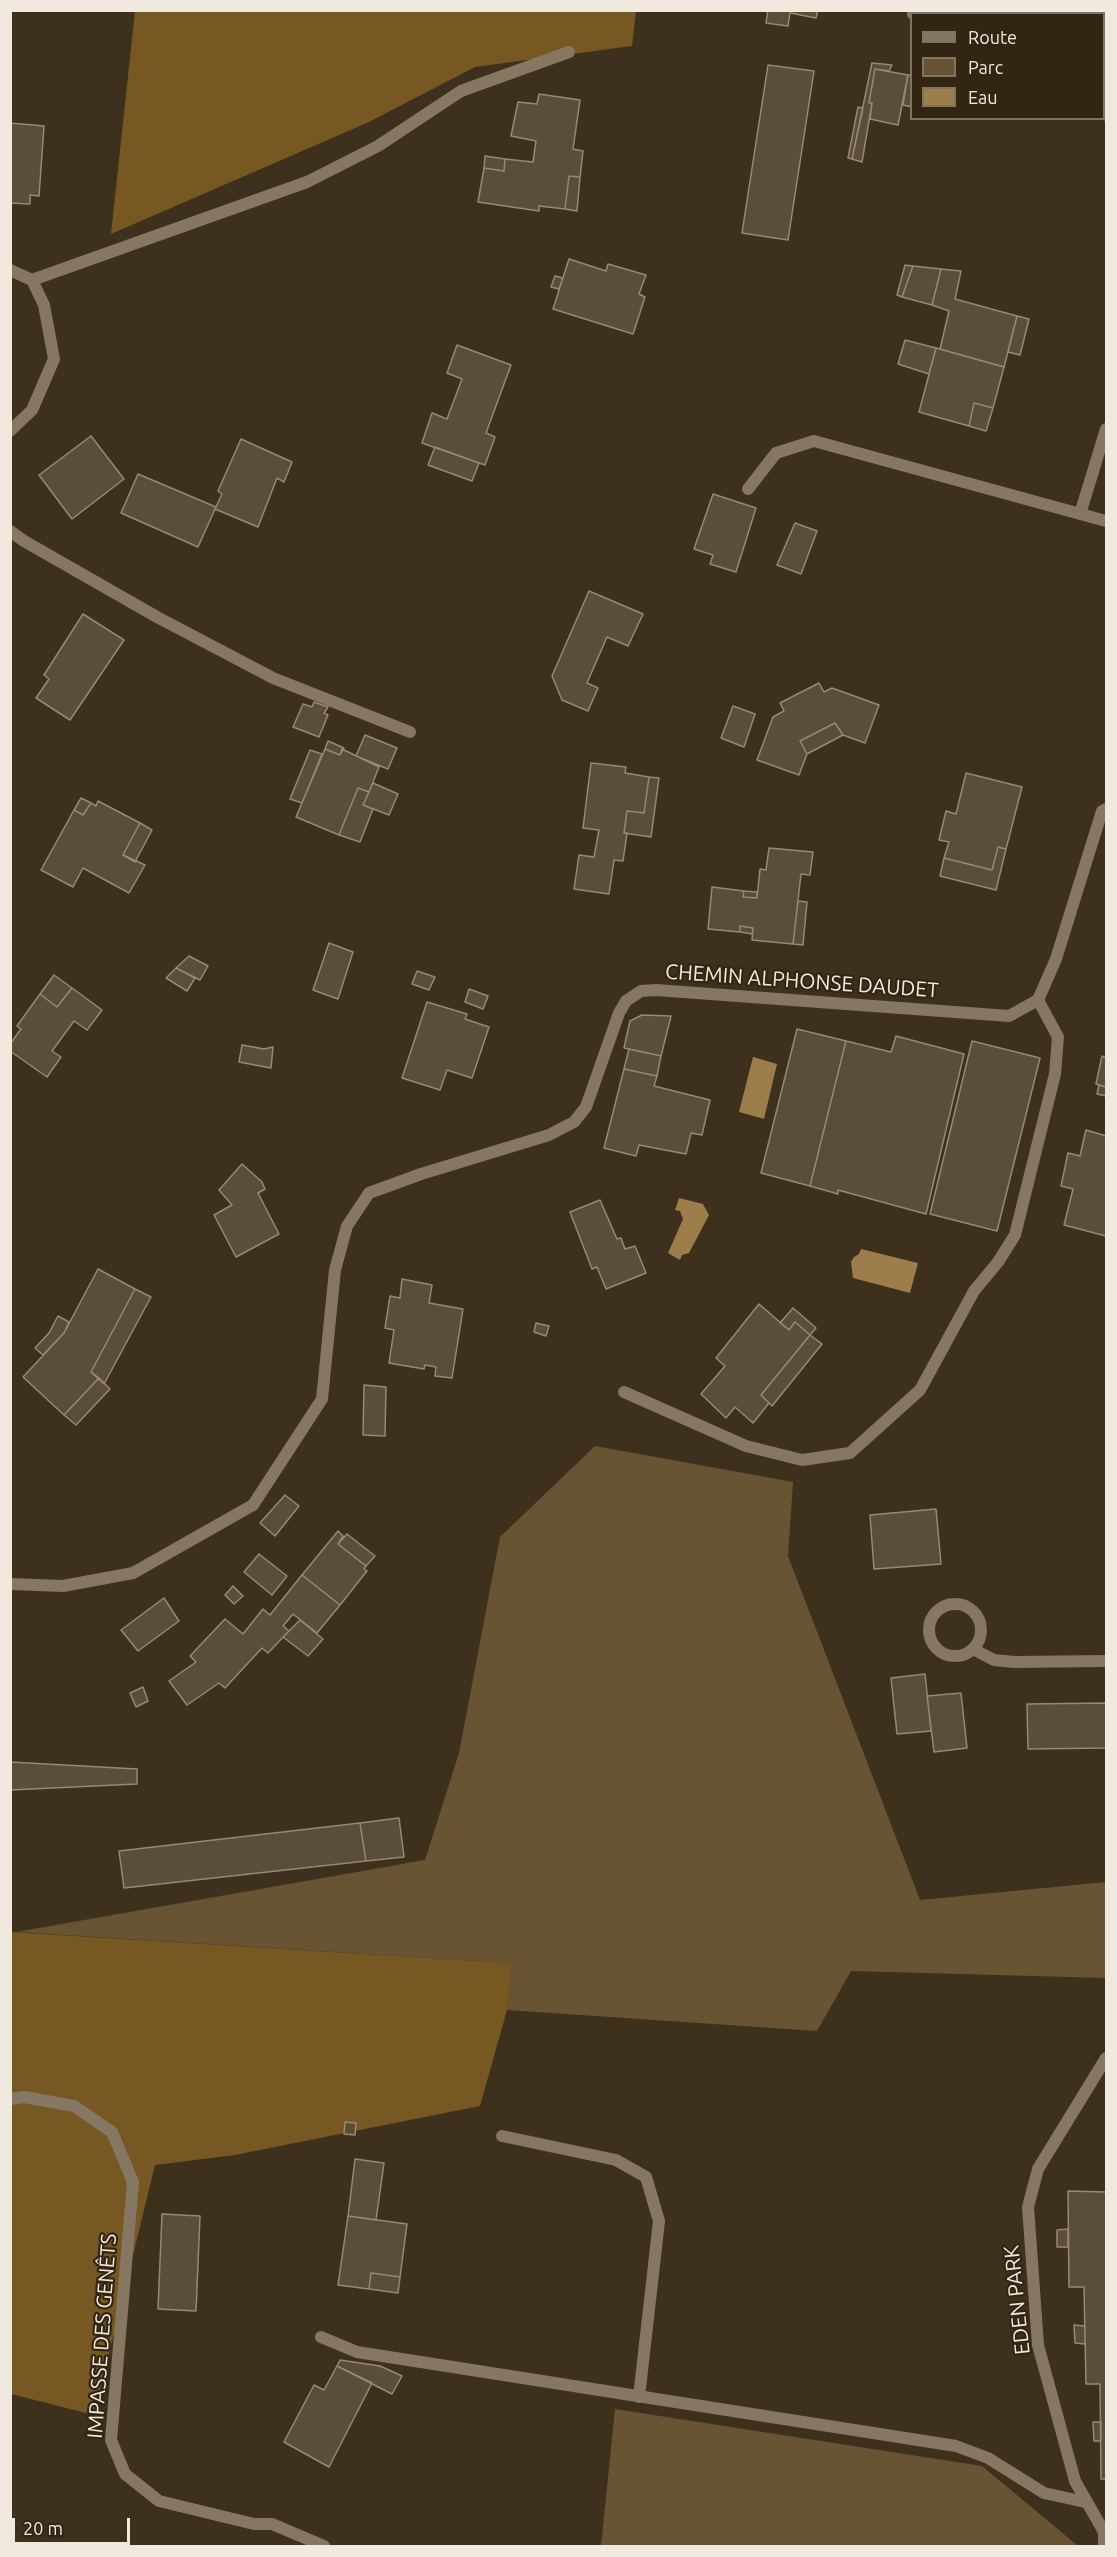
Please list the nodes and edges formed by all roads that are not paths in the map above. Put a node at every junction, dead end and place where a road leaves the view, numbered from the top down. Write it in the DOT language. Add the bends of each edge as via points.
graph roads {
  1 [pos="569,52"];
  2 [pos="10,270"];
  3 [pos="32,280"];
  4 [pos="1107,429"];
  5 [pos="10,431"];
  6 [pos="748,489"];
  7 [pos="1080,514"];
  8 [pos="1107,521"];
  9 [pos="10,531"];
  10 [pos="410,732"];
  11 [pos="1107,809"];
  12 [pos="1038,1000"];
  13 [pos="624,1392"];
  14 [pos="10,1584"];
  15 [pos="973,1649"];
  16 [pos="1107,1661"];
  17 [pos="1107,2058"];
  18 [pos="10,2098"];
  19 [pos="502,2136"];
  20 [pos="321,2337"];
  21 [pos="639,2397"];
  22 [pos="1085,2502"];
  23 [pos="324,2547"];
  24 [pos="1104,2547"];
  1 -- 3 [label="street" via="461,91 378,146 307,182"];
  2 -- 3 [label="street"];
  3 -- 5 [label="street" via="44,306 54,359 32,410"];
  4 -- 7 [label="street"];
  6 -- 7 [label="street" via="776,453 814,441"];
  7 -- 8 [label="street"];
  9 -- 10 [label="street" via="157,617 273,678"];
  11 -- 12 [label="street" via="1102,812 1056,958"];
  12 -- 13 [label="street" via="1058,1037 1055,1074 1015,1235 974,1291 920,1390 850,1453 802,1460 746,1446"];
  12 -- 14 [label="street, CHEMIN ALPHONSE DAUDET" via="1008,1016 737,994 641,991 626,1000 619,1013 586,1107 574,1122 549,1136 369,1193 346,1226 335,1270 322,1399 253,1505 133,1573 63,1586"];
  15 -- 15 [label="street" via="951,1656 936,1647 929,1631 933,1614 954,1603 975,1612 982,1629"];
  15 -- 16 [label="street" via="994,1660 1014,1662"];
  17 -- 22 [label="street, EDEN PARK" via="1038,2169 1028,2207 1038,2345 1075,2481"];
  18 -- 23 [label="street, IMPASSE DES GENÊTS" via="74,2106 112,2132 133,2182 111,2440 125,2474 159,2501 254,2524 272,2524"];
  19 -- 21 [label="street" via="616,2160 646,2177 660,2221"];
  20 -- 21 [label="street" via="357,2352"];
  21 -- 22 [label="street" via="956,2446 988,2458 1044,2493"];
  22 -- 24 [label="street, EDEN PARK" via="1104,2532"];
}
